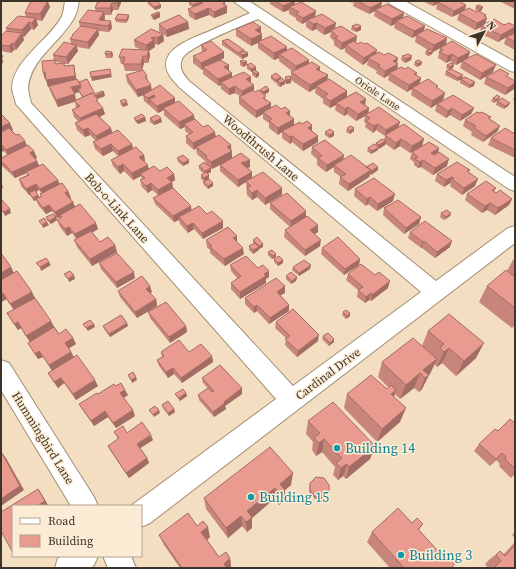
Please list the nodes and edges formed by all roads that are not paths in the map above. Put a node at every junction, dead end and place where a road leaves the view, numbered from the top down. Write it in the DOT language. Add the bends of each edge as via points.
graph roads {
  1 [pos="72,1"];
  2 [pos="240,1"];
  3 [pos="395,1"];
  4 [pos="260,14"];
  5 [pos="515,68"];
  6 [pos="515,185"];
  7 [pos="515,233"];
  8 [pos="436,293"];
  9 [pos="1,370"];
  10 [pos="292,401"];
  11 [pos="84,505"];
  12 [pos="142,513"];
  13 [pos="84,557"];
  14 [pos="117,557"];
  15 [pos="68,568"];
  16 [pos="123,568"];
  1 -- 10 [label="street, Bob-o-Link Lane" via="71,12 66,22 24,71 20,88 24,104"];
  2 -- 4 [label="street, Oriole Lane"];
  3 -- 5 [label="street"];
  4 -- 6 [label="street, Oriole Lane"];
  4 -- 8 [label="street, Woodthrush Lane" via="181,50 174,61 173,69 176,75"];
  7 -- 8 [label="street, Cardinal Drive"];
  8 -- 10 [label="street, Cardinal Drive"];
  9 -- 11 [label="street, Hummingbird Lane"];
  10 -- 12 [label="street, Cardinal Drive"];
  13 -- 15 [label="street"];
  14 -- 16 [label="street"];
}
